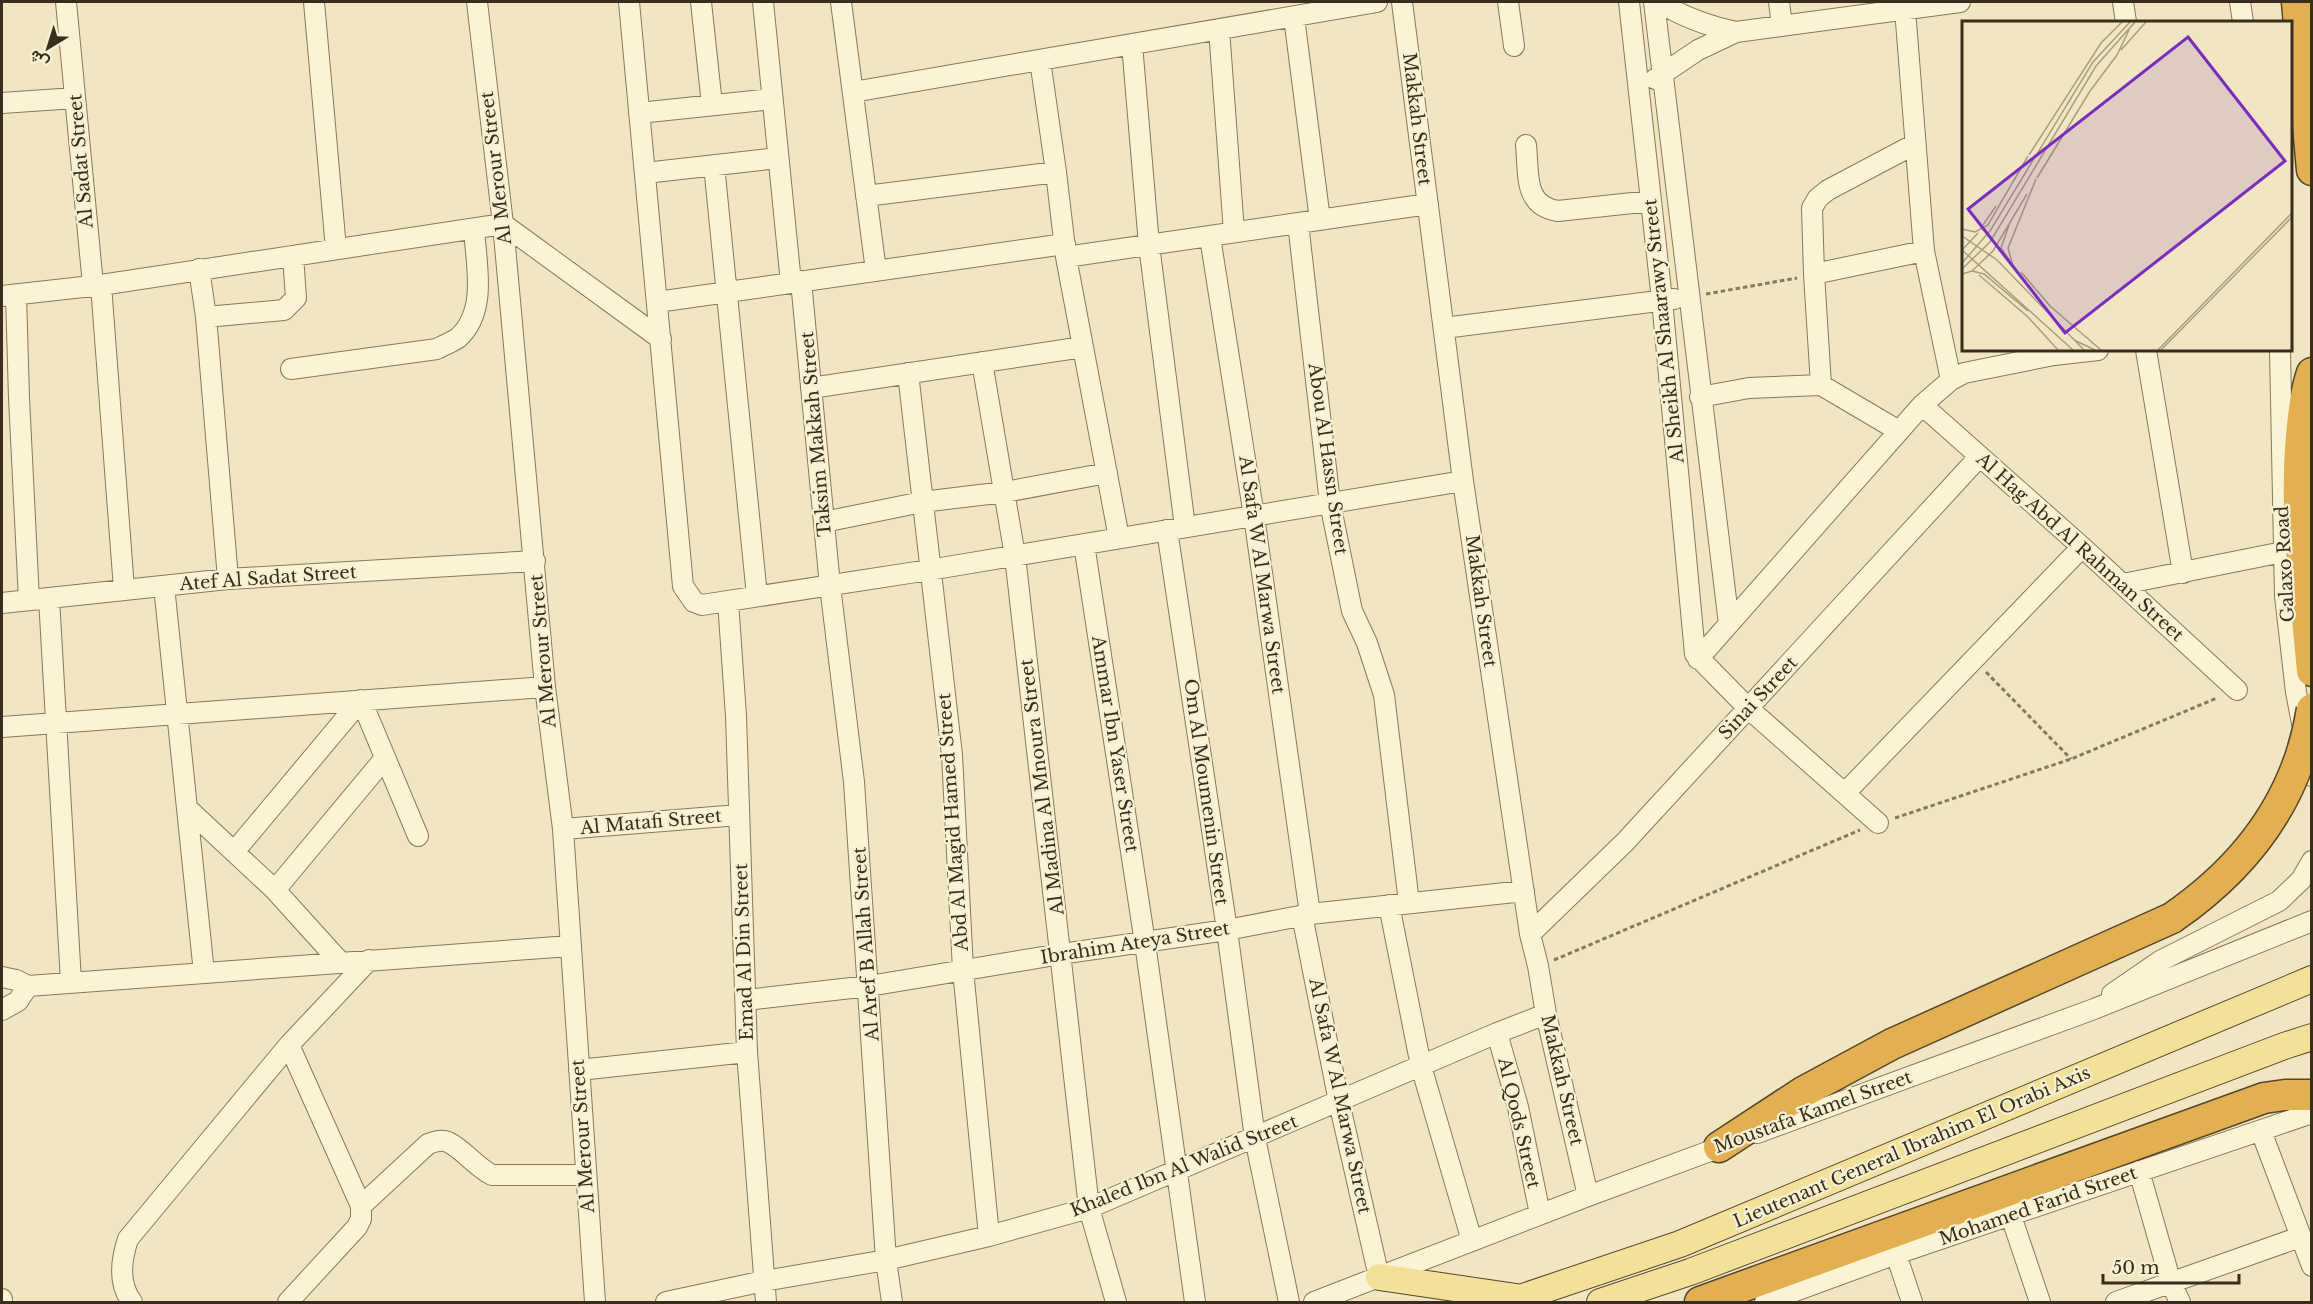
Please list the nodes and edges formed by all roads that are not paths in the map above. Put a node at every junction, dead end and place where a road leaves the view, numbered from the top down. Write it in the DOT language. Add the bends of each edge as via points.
graph roads {
  1 [pos="66,2"];
  2 [pos="314,2"];
  3 [pos="477,2"];
  4 [pos="629,2"];
  5 [pos="701,2"];
  6 [pos="763,2"];
  7 [pos="841,2"];
  8 [pos="1377,2"];
  9 [pos="1402,2"];
  10 [pos="1508,2"];
  11 [pos="1629,2"];
  12 [pos="1654,2"];
  13 [pos="1659,2"];
  14 [pos="1779,2"];
  15 [pos="1953,2"];
  16 [pos="2123,2"];
  17 [pos="2240,2"];
  18 [pos="2297,2"];
  19 [pos="1856,8"];
  20 [pos="1905,9"];
  21 [pos="1294,17"];
  22 [pos="2126,21"];
  23 [pos="2243,21"];
  24 [pos="1782,26"];
  25 [pos="1219,29"];
  26 [pos="1736,32"];
  27 [pos="1132,44"];
  28 [pos="1514,46"];
  29 [pos="1040,60"];
  30 [pos="1664,72"];
  31 [pos="852,92"];
  32 [pos="1639,92"];
  33 [pos="75,98"];
  34 [pos="772,99"];
  35 [pos="2,103"];
  36 [pos="712,105"];
  37 [pos="639,113"];
  38 [pos="1915,144"];
  39 [pos="1526,145"];
  40 [pos="778,158"];
  41 [pos="714,165"];
  42 [pos="2312,170"];
  43 [pos="1056,172"];
  44 [pos="645,173"];
  45 [pos="866,196"];
  46 [pos="1651,201"];
  47 [pos="1428,204"];
  48 [pos="1320,220"];
  49 [pos="1298,223"];
  50 [pos="503,224"];
  51 [pos="474,229"];
  52 [pos="1234,232"];
  53 [pos="1210,237"];
  54 [pos="1149,245"];
  55 [pos="336,249"];
  56 [pos="1066,250"];
  57 [pos="1924,251"];
  58 [pos="293,256"];
  59 [pos="199,269"];
  60 [pos="876,271"];
  61 [pos="1814,274"];
  62 [pos="796,282"];
  63 [pos="97,285"];
  64 [pos="726,292"];
  65 [pos="9,296"];
  66 [pos="1689,296"];
  67 [pos="1662,300"];
  68 [pos="657,302"];
  69 [pos="206,317"];
  70 [pos="1444,328"];
  71 [pos="661,339"];
  72 [pos="1083,347"];
  73 [pos="2089,351"];
  74 [pos="2146,351"];
  75 [pos="2280,351"];
  76 [pos="982,362"];
  77 [pos="291,369"];
  78 [pos="908,373"];
  79 [pos="2312,373"];
  80 [pos="1951,380"];
  81 [pos="1821,385"];
  82 [pos="811,388"];
  83 [pos="1700,397"];
  84 [pos="1922,405"];
  85 [pos="1899,431"];
  86 [pos="1980,456"];
  87 [pos="1107,473"];
  88 [pos="1463,481"];
  89 [pos="1005,492"];
  90 [pos="922,502"];
  91 [pos="1330,503"];
  92 [pos="1254,516"];
  93 [pos="824,522"];
  94 [pos="1176,529"];
  95 [pos="1119,538"];
  96 [pos="1084,544"];
  97 [pos="2082,547"];
  98 [pos="2283,552"];
  99 [pos="1015,556"];
  100 [pos="535,561"];
  101 [pos="929,570"];
  102 [pos="2183,573"];
  103 [pos="228,579"];
  104 [pos="2123,584"];
  105 [pos="164,586"];
  106 [pos="830,586"];
  107 [pos="124,589"];
  108 [pos="757,596"];
  109 [pos="49,598"];
  110 [pos="29,600"];
  111 [pos="728,601"];
  112 [pos="2,603"];
  113 [pos="1729,624"];
  114 [pos="1698,659"];
  115 [pos="2312,670"];
  116 [pos="545,687"];
  117 [pos="2237,690"];
  118 [pos="361,700"];
  119 [pos="1748,708"];
  120 [pos="2312,709"];
  121 [pos="177,714"];
  122 [pos="56,723"];
  123 [pos="2,727"];
  124 [pos="385,758"];
  125 [pos="2312,776"];
  126 [pos="1845,793"];
  127 [pos="187,808"];
  128 [pos="739,815"];
  129 [pos="1878,823"];
  130 [pos="562,829"];
  131 [pos="418,836"];
  132 [pos="234,852"];
  133 [pos="2312,861"];
  134 [pos="275,890"];
  135 [pos="1524,891"];
  136 [pos="1409,903"];
  137 [pos="1389,905"];
  138 [pos="1306,915"];
  139 [pos="2312,921"];
  140 [pos="1227,930"];
  141 [pos="1530,934"];
  142 [pos="1145,943"];
  143 [pos="570,946"];
  144 [pos="1061,954"];
  145 [pos="369,960"];
  146 [pos="341,963"];
  147 [pos="963,970"];
  148 [pos="204,973"];
  149 [pos="2,977"];
  150 [pos="2312,979"];
  151 [pos="71,982"];
  152 [pos="28,986"];
  153 [pos="868,986"];
  154 [pos="746,1000"];
  155 [pos="2094,1009"];
  156 [pos="2,1010"];
  157 [pos="1546,1014"];
  158 [pos="1497,1033"];
  159 [pos="2312,1037"];
  160 [pos="289,1045"];
  161 [pos="747,1052"];
  162 [pos="1421,1066"];
  163 [pos="579,1070"];
  164 [pos="1339,1102"];
  165 [pos="2311,1109"];
  166 [pos="2260,1131"];
  167 [pos="1255,1138"];
  168 [pos="1719,1147"];
  169 [pos="1175,1170"];
  170 [pos="2139,1171"];
  171 [pos="586,1175"];
  172 [pos="1588,1196"];
  173 [pos="361,1206"];
  174 [pos="1089,1208"];
  175 [pos="1540,1214"];
  176 [pos="2011,1216"];
  177 [pos="989,1236"];
  178 [pos="2300,1237"];
  179 [pos="1472,1241"];
  180 [pos="1896,1254"];
  181 [pos="886,1260"];
  182 [pos="2312,1266"];
  183 [pos="1379,1276"];
  184 [pos="764,1281"];
  185 [pos="2171,1283"];
  186 [pos="1515,1300"];
  187 [pos="132,1302"];
  188 [pos="288,1302"];
  189 [pos="595,1302"];
  190 [pos="666,1302"];
  191 [pos="766,1302"];
  192 [pos="892,1302"];
  193 [pos="1116,1302"];
  194 [pos="1195,1302"];
  195 [pos="1289,1302"];
  196 [pos="1314,1302"];
  197 [pos="1600,1302"];
  198 [pos="1700,1302"];
  199 [pos="1767,1302"];
  200 [pos="1912,1302"];
  201 [pos="2040,1302"];
  202 [pos="2116,1302"];
  203 [pos="2180,1302"];
  1 -- 33 [label="street, Al Sadat Street"];
  2 -- 55 [label="street"];
  3 -- 50 [label="street, Al Merour Street"];
  4 -- 37 [label="street"];
  5 -- 36 [label="street"];
  6 -- 34 [label="street, Taksim Makkah Street"];
  7 -- 31 [label="street"];
  8 -- 21 [label="street"];
  9 -- 47 [label="street, Makkah Street"];
  10 -- 28 [label="street"];
  11 -- 32 [label="street, Al Sheikh Al Shaarawy Street"];
  12 -- 30 [label="street, Al Sheikh Al Shaarawy Street"];
  13 -- 26 [label="street" via="1706,25"];
  14 -- 24 [label="street"];
  15 -- 20 [label="street"];
  16 -- 22 [label="street"];
  17 -- 23 [label="street"];
  18 -- 42 [label="highway"];
  19 -- 20 [label="street"];
  19 -- 24 [label="street"];
  20 -- 38 [label="street"];
  21 -- 25 [label="street"];
  21 -- 48 [label="street"];
  24 -- 26 [label="street"];
  25 -- 27 [label="street"];
  25 -- 52 [label="street"];
  26 -- 30 [label="street"];
  27 -- 29 [label="street"];
  27 -- 54 [label="street, Om Al Moumenin Street"];
  29 -- 31 [label="street"];
  29 -- 43 [label="street"];
  30 -- 32 [label="street"];
  30 -- 66 [label="street, Al Sheikh Al Shaarawy Street"];
  31 -- 45 [label="street"];
  32 -- 46 [label="street, Al Sheikh Al Shaarawy Street"];
  33 -- 35 [label="street"];
  33 -- 63 [label="street, Al Sadat Street"];
  34 -- 36 [label="street"];
  34 -- 40 [label="street, Taksim Makkah Street"];
  36 -- 37 [label="street"];
  37 -- 44 [label="street"];
  38 -- 57 [label="street"];
  38 -- 61 [label="street" via="1818,198 1812,208"];
  39 -- 46 [label="street" via="1531,192 1546,209"];
  40 -- 41 [label="street"];
  40 -- 62 [label="street, Taksim Makkah Street"];
  41 -- 44 [label="street"];
  41 -- 64 [label="street"];
  43 -- 45 [label="street"];
  43 -- 56 [label="street"];
  44 -- 68 [label="street"];
  45 -- 60 [label="street"];
  46 -- 67 [label="street, Al Sheikh Al Shaarawy Street"];
  47 -- 48 [label="street"];
  47 -- 70 [label="street, Makkah Street"];
  48 -- 49 [label="street"];
  49 -- 52 [label="street"];
  49 -- 91 [label="street, Abou Al Hassn Street"];
  50 -- 51 [label="street"];
  50 -- 71 [label="street"];
  50 -- 100 [label="street, Al Merour Street"];
  51 -- 55 [label="street"];
  51 -- 77 [label="street" via="478,303 470,324 457,339 437,349"];
  52 -- 53 [label="street"];
  53 -- 54 [label="street"];
  53 -- 92 [label="street, Al Safa W Al Marwa Street"];
  54 -- 56 [label="street"];
  54 -- 94 [label="street, Om Al Moumenin Street"];
  55 -- 58 [label="street"];
  56 -- 60 [label="street"];
  56 -- 72 [label="street"];
  57 -- 61 [label="street"];
  57 -- 80 [label="street"];
  58 -- 59 [label="street"];
  58 -- 69 [label="street" via="296,298 284,310"];
  59 -- 63 [label="street"];
  59 -- 69 [label="street"];
  60 -- 62 [label="street"];
  61 -- 81 [label="street"];
  62 -- 64 [label="street"];
  62 -- 82 [label="street, Taksim Makkah Street"];
  63 -- 65 [label="street"];
  63 -- 107 [label="street, Al Sadat Street"];
  64 -- 68 [label="street"];
  64 -- 108 [label="street"];
  65 -- 110 [label="street"];
  66 -- 67 [label="street"];
  66 -- 83 [label="street, Al Sheikh Al Shaarawy Street"];
  67 -- 70 [label="street"];
  67 -- 114 [label="street, Al Sheikh Al Shaarawy Street"];
  68 -- 71 [label="street"];
  69 -- 103 [label="street"];
  70 -- 88 [label="street, Makkah Street"];
  71 -- 111 [label="street" via="683,586 694,602 702,605"];
  72 -- 76 [label="street"];
  72 -- 87 [label="street"];
  73 -- 80 [label="street" via="1964,373"];
  74 -- 102 [label="street"];
  75 -- 98 [label="street, Galaxo Road"];
  76 -- 78 [label="street"];
  76 -- 89 [label="street, Al Madina Al Mnoura Street"];
  78 -- 82 [label="street"];
  78 -- 90 [label="street, Abd Al Magid Hamed Street"];
  79 -- 115 [label="highway" via="2302,422 2299,484"];
  80 -- 84 [label="street"];
  81 -- 83 [label="street" via="1749,388"];
  81 -- 85 [label="street"];
  82 -- 93 [label="street, Taksim Makkah Street"];
  83 -- 113 [label="street, Al Sheikh Al Shaarawy Street"];
  84 -- 85 [label="street"];
  84 -- 86 [label="street, Al Hag Abd Al Rahman Street"];
  85 -- 113 [label="street"];
  86 -- 97 [label="street, Al Hag Abd Al Rahman Street"];
  86 -- 119 [label="street, Sinai Street"];
  87 -- 89 [label="street"];
  87 -- 95 [label="street"];
  88 -- 91 [label="street"];
  88 -- 135 [label="street, Makkah Street"];
  89 -- 90 [label="street"];
  89 -- 99 [label="street, Al Madina Al Mnoura Street"];
  90 -- 93 [label="street"];
  90 -- 101 [label="street, Abd Al Magid Hamed Street"];
  91 -- 92 [label="street"];
  91 -- 136 [label="street, Abou Al Hassn Street" via="1352,611 1384,695"];
  92 -- 94 [label="street"];
  92 -- 138 [label="street, Al Safa W Al Marwa Street"];
  93 -- 106 [label="street, Taksim Makkah Street"];
  94 -- 95 [label="street"];
  94 -- 140 [label="street, Om Al Moumenin Street"];
  95 -- 96 [label="street"];
  96 -- 99 [label="street"];
  96 -- 142 [label="street, Ammar Ibn Yaser Street"];
  97 -- 104 [label="street, Al Hag Abd Al Rahman Street"];
  97 -- 126 [label="street"];
  98 -- 102 [label="street"];
  98 -- 125 [label="street, Galaxo Road" via="2289,641"];
  99 -- 101 [label="street"];
  99 -- 144 [label="street, Al Madina Al Mnoura Street"];
  100 -- 103 [label="street, Atef Al Sadat Street"];
  100 -- 116 [label="street, Al Merour Street"];
  101 -- 106 [label="street"];
  101 -- 147 [label="street, Abd Al Magid Hamed Street" via="952,755"];
  102 -- 104 [label="street"];
  103 -- 105 [label="street, Atef Al Sadat Street"];
  104 -- 117 [label="street, Al Hag Abd Al Rahman Street"];
  105 -- 107 [label="street, Atef Al Sadat Street"];
  105 -- 121 [label="street"];
  106 -- 108 [label="street"];
  106 -- 153 [label="street, Al Aref B Allah Street" via="854,782"];
  107 -- 109 [label="street, Atef Al Sadat Street"];
  108 -- 111 [label="street"];
  109 -- 110 [label="street, Atef Al Sadat Street"];
  109 -- 122 [label="street"];
  110 -- 112 [label="street, Atef Al Sadat Street"];
  111 -- 128 [label="street, Emad Al Din Street"];
  113 -- 114 [label="street"];
  114 -- 119 [label="street"];
  116 -- 118 [label="street"];
  116 -- 130 [label="street, Al Merour Street"];
  118 -- 121 [label="street"];
  118 -- 124 [label="street"];
  118 -- 132 [label="street"];
  119 -- 126 [label="street"];
  119 -- 141 [label="street, Sinai Street" via="1625,842"];
  120 -- 168 [label="highway, bridge" via="2293,776 2268,825 2235,867 2172,918 1883,1049 1803,1092"];
  121 -- 122 [label="street"];
  121 -- 127 [label="street"];
  122 -- 123 [label="street"];
  122 -- 151 [label="street"];
  124 -- 131 [label="street"];
  124 -- 134 [label="street"];
  126 -- 129 [label="street"];
  127 -- 132 [label="street"];
  127 -- 148 [label="street"];
  128 -- 130 [label="street, Al Matafi Street"];
  128 -- 154 [label="street, Emad Al Din Street"];
  130 -- 143 [label="street, Al Merour Street"];
  132 -- 134 [label="street"];
  133 -- 155 [label="street" via="2301,880 2279,901 2145,970"];
  134 -- 146 [label="street"];
  135 -- 136 [label="street, Ibrahim Ateya Street"];
  135 -- 141 [label="street, Makkah Street"];
  136 -- 137 [label="street, Ibrahim Ateya Street"];
  137 -- 138 [label="street, Ibrahim Ateya Street"];
  137 -- 162 [label="street"];
  138 -- 140 [label="street, Ibrahim Ateya Street"];
  138 -- 164 [label="street, Al Safa W Al Marwa Street"];
  139 -- 155 [label="street, Moustafa Kamel Street"];
  140 -- 142 [label="street, Ibrahim Ateya Street"];
  140 -- 167 [label="street, Om Al Moumenin Street"];
  141 -- 157 [label="street, Makkah Street"];
  142 -- 144 [label="street, Ibrahim Ateya Street"];
  142 -- 169 [label="street, Ammar Ibn Yaser Street"];
  143 -- 145 [label="street"];
  143 -- 163 [label="street, Al Merour Street"];
  144 -- 147 [label="street, Ibrahim Ateya Street"];
  144 -- 174 [label="street, Al Madina Al Mnoura Street"];
  145 -- 146 [label="street"];
  145 -- 160 [label="street"];
  146 -- 148 [label="street"];
  147 -- 153 [label="street, Ibrahim Ateya Street"];
  147 -- 177 [label="street, Abd Al Magid Hamed Street"];
  148 -- 151 [label="street"];
  149 -- 152 [label="street"];
  150 -- 186 [label="main road, Lieutenant General Ibrahim El Orabi Axis" via="1680,1244"];
  151 -- 152 [label="street"];
  152 -- 156 [label="street" via="18,1001"];
  153 -- 154 [label="street, Ibrahim Ateya Street"];
  153 -- 181 [label="street, Al Aref B Allah Street"];
  154 -- 161 [label="street, Emad Al Din Street"];
  155 -- 168 [label="street, Moustafa Kamel Street"];
  157 -- 158 [label="street, Khaled Ibn Al Walid Street"];
  157 -- 172 [label="street, Makkah Street"];
  158 -- 162 [label="street, Khaled Ibn Al Walid Street"];
  158 -- 175 [label="street, Al Qods Street" via="1518,1107"];
  159 -- 197 [label="main road, Lieutenant General Ibrahim El Orabi Axis" via="1690,1272"];
  160 -- 173 [label="street"];
  160 -- 187 [label="street" via="128,1239 122,1259 122,1280"];
  161 -- 163 [label="street"];
  161 -- 184 [label="street, Emad Al Din Street"];
  162 -- 164 [label="street, Khaled Ibn Al Walid Street"];
  162 -- 179 [label="street"];
  163 -- 171 [label="street, Al Merour Street"];
  164 -- 167 [label="street, Khaled Ibn Al Walid Street"];
  164 -- 183 [label="street, Al Safa W Al Marwa Street"];
  165 -- 166 [label="street, Mohamed Farid Street"];
  165 -- 198 [label="highway" via="2284,1095 2264,1098"];
  166 -- 170 [label="street, Mohamed Farid Street"];
  166 -- 178 [label="street"];
  167 -- 169 [label="street, Khaled Ibn Al Walid Street"];
  167 -- 195 [label="street, Om Al Moumenin Street"];
  168 -- 172 [label="street, Moustafa Kamel Street"];
  169 -- 174 [label="street, Khaled Ibn Al Walid Street"];
  169 -- 194 [label="street, Ammar Ibn Yaser Street"];
  170 -- 176 [label="street, Mohamed Farid Street"];
  170 -- 185 [label="street"];
  171 -- 173 [label="street" via="492,1175 442,1140 428,1144"];
  171 -- 189 [label="street, Al Merour Street"];
  172 -- 175 [label="street, Moustafa Kamel Street"];
  173 -- 188 [label="street" via="357,1227"];
  174 -- 177 [label="street, Khaled Ibn Al Walid Street"];
  174 -- 193 [label="street, Al Madina Al Mnoura Street"];
  175 -- 179 [label="street, Moustafa Kamel Street"];
  176 -- 180 [label="street, Mohamed Farid Street"];
  176 -- 201 [label="street"];
  177 -- 181 [label="street, Khaled Ibn Al Walid Street"];
  178 -- 182 [label="street"];
  178 -- 185 [label="street"];
  179 -- 183 [label="street, Moustafa Kamel Street"];
  180 -- 199 [label="street, Mohamed Farid Street"];
  180 -- 200 [label="street"];
  181 -- 184 [label="street, Khaled Ibn Al Walid Street"];
  181 -- 192 [label="street, Al Aref B Allah Street"];
  183 -- 186 [label="main road"];
  183 -- 196 [label="street, Moustafa Kamel Street"];
  184 -- 190 [label="street, Khaled Ibn Al Walid Street"];
  184 -- 191 [label="street, Emad Al Din Street"];
  185 -- 202 [label="street"];
  185 -- 203 [label="street"];
}
